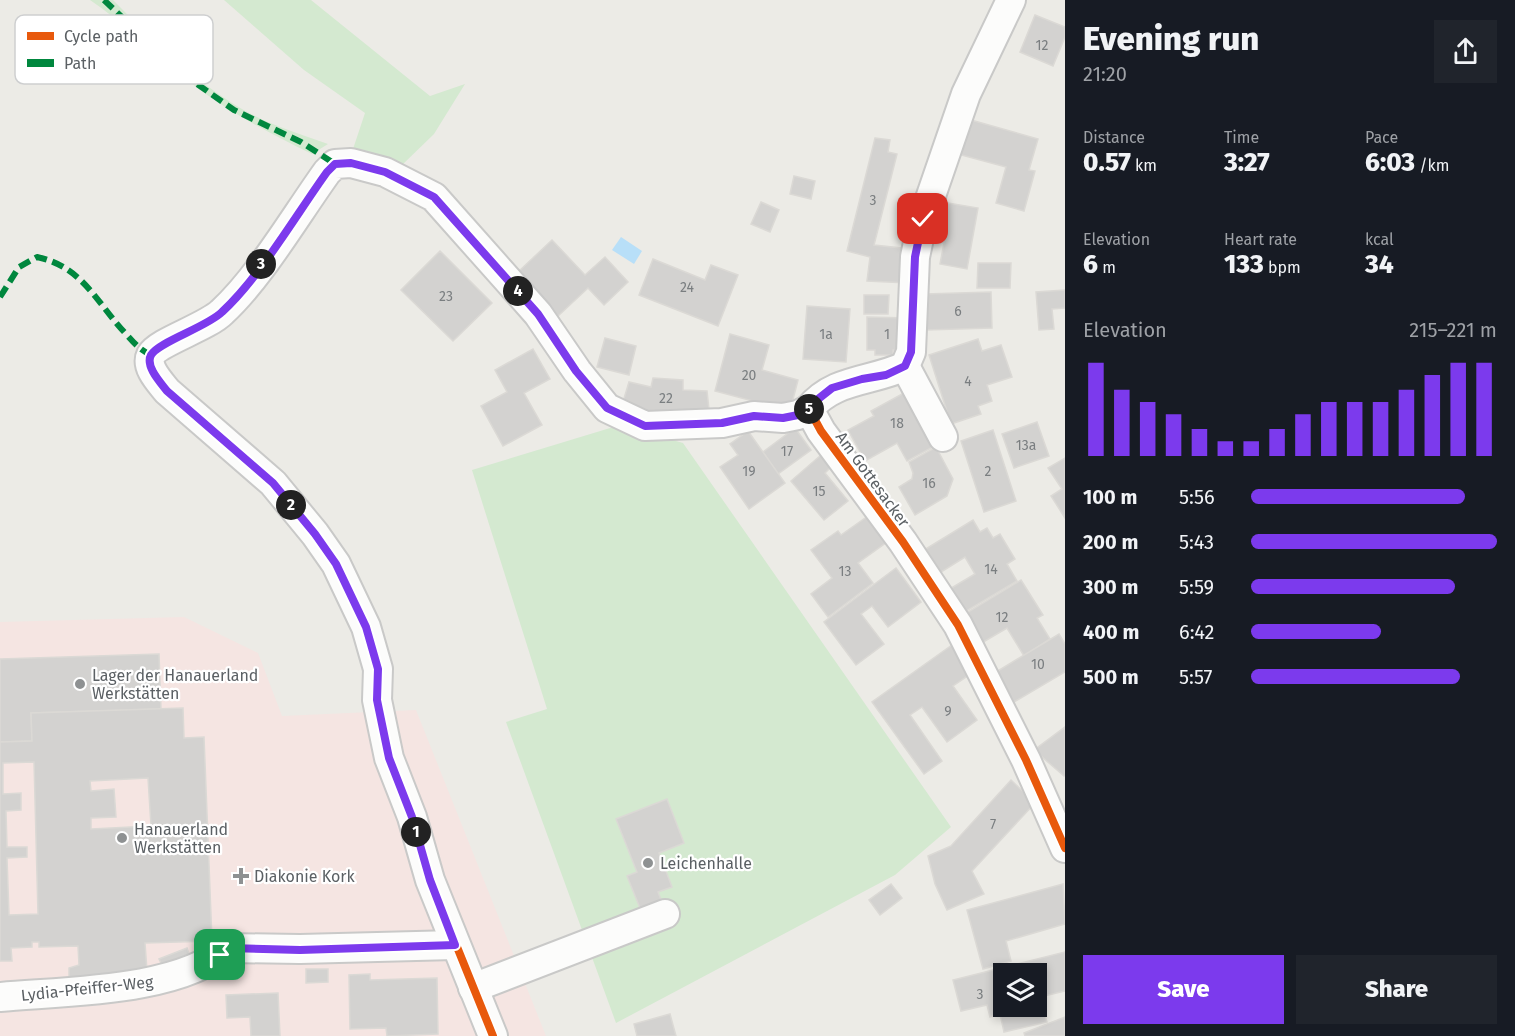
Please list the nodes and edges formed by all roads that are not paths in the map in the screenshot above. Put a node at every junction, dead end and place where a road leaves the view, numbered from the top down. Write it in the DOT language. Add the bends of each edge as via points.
graph roads {
  1 [pos="1011,0"];
  2 [pos="905,366"];
  3 [pos="809,409"];
  4 [pos="942,437"];
  5 [pos="1065,848"];
  6 [pos="665,914"];
  7 [pos="455,945"];
  8 [pos="473,988"];
  9 [pos="0,997"];
  10 [pos="493,1036"];
  1 -- 2 [label="street" via="966,94 923,219 915,257 911,352"];
  2 -- 3 [label="street" via="886,375 832,388"];
  2 -- 4 [label="street"];
  3 -- 5 [label="street, Am Gottesacker" via="958,625"];
  3 -- 7 [label="street" via="783,418 754,416 722,423 645,426 607,408 576,371 538,314 434,197 385,172 351,163 335,164 321,180 243,290 222,312 206,325 158,347 151,355 154,374 167,391 273,483 336,564 366,627 378,669 377,700 384,741"];
  6 -- 8 [label="street"];
  7 -- 8 [label="street"];
  7 -- 9 [label="street, Lydia-Pfeiffer-Weg" via="228,948 172,978"];
  8 -- 10 [label="street"];
}
